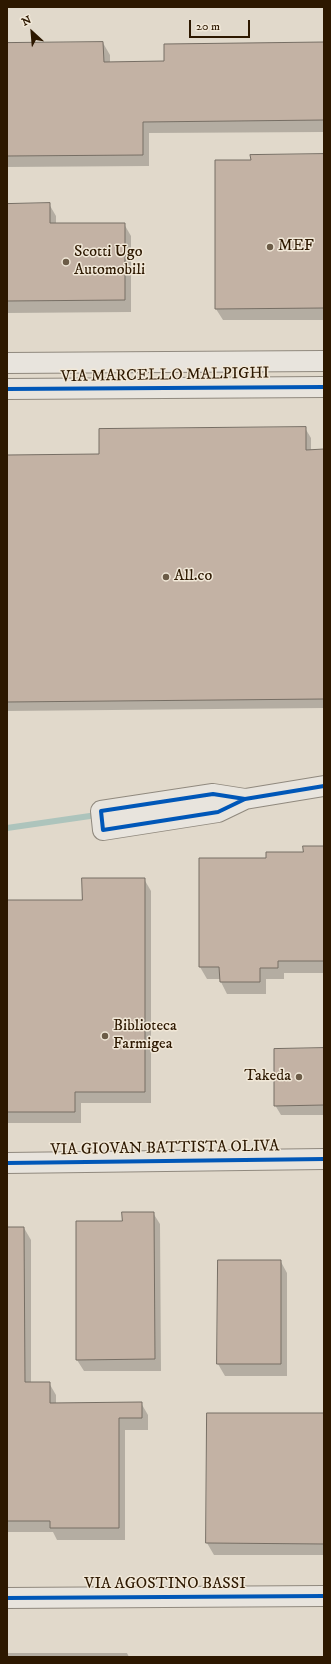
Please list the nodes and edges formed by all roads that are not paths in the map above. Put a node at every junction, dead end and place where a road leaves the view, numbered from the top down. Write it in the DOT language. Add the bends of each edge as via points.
graph roads {
  1 [pos="324,361"];
  2 [pos="7,363"];
  3 [pos="324,387"];
  4 [pos="7,389"];
  5 [pos="324,786"];
  6 [pos="245,799"];
  7 [pos="324,1159"];
  8 [pos="7,1163"];
  9 [pos="324,1596"];
  10 [pos="7,1598"];
  1 -- 2 [label="street, VIA MARCELLO MALPIGHI"];
  3 -- 4 [label="street, VIA MARCELLO MALPIGHI"];
  5 -- 6 [label="street"];
  6 -- 6 [label="street" via="218,812 104,830 101,811 213,794"];
  7 -- 8 [label="street, VIA GIOVAN BATTISTA OLIVA"];
  9 -- 10 [label="street, VIA AGOSTINO BASSI"];
}
